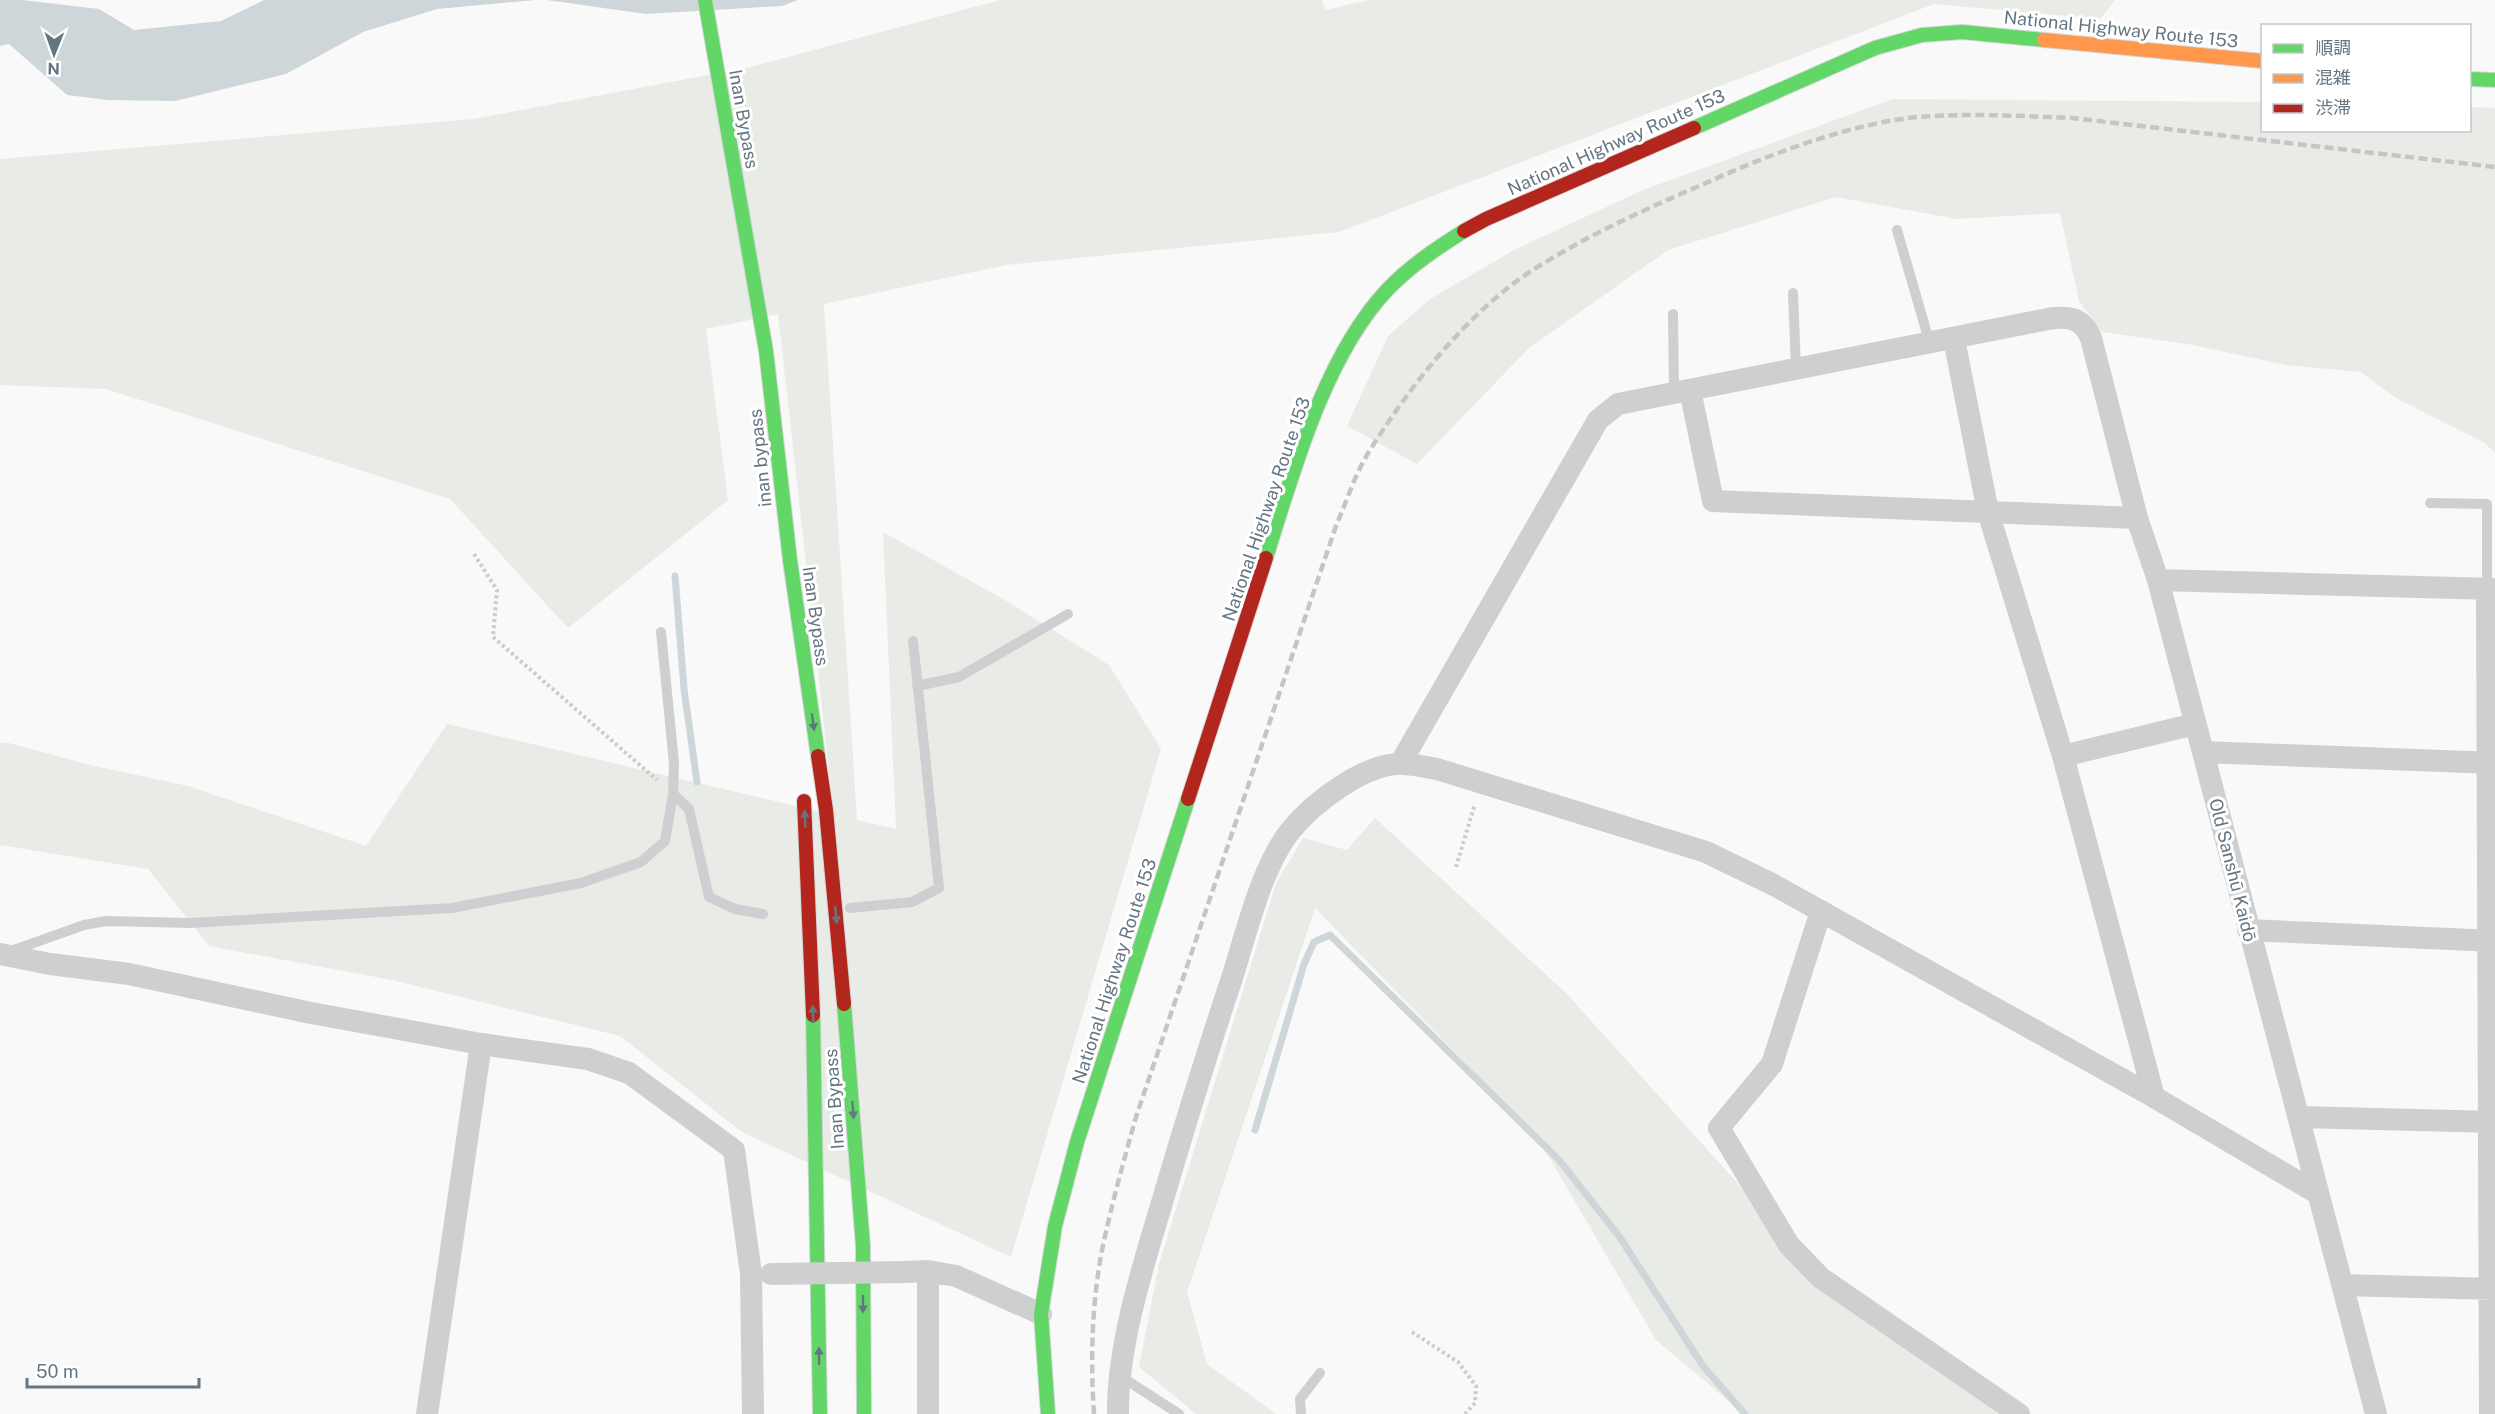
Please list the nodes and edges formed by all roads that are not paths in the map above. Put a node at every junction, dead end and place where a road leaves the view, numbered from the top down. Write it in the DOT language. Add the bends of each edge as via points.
graph roads {
  1 [pos="705,0"];
  2 [pos="2261,61"];
  3 [pos="2471,79"];
  4 [pos="2495,80"];
  5 [pos="1898,230"];
  6 [pos="1793,293"];
  7 [pos="1673,314"];
  8 [pos="1954,339"];
  9 [pos="1930,344"];
  10 [pos="766,351"];
  11 [pos="1796,369"];
  12 [pos="1682,391"];
  13 [pos="2430,503"];
  14 [pos="1988,512"];
  15 [pos="2137,518"];
  16 [pos="790,560"];
  17 [pos="2158,580"];
  18 [pos="2491,589"];
  19 [pos="1068,614"];
  20 [pos="661,632"];
  21 [pos="913,641"];
  22 [pos="917,686"];
  23 [pos="2195,724"];
  24 [pos="800,726"];
  25 [pos="2203,752"];
  26 [pos="2063,756"];
  27 [pos="2492,763"];
  28 [pos="1400,764"];
  29 [pos="803,785"];
  30 [pos="673,794"];
  31 [pos="850,908"];
  32 [pos="1821,911"];
  33 [pos="763,914"];
  34 [pos="2248,930"];
  35 [pos="2492,941"];
  36 [pos="1,957"];
  37 [pos="481,1044"];
  38 [pos="2154,1096"];
  39 [pos="2298,1117"];
  40 [pos="2493,1122"];
  41 [pos="2317,1193"];
  42 [pos="928,1272"];
  43 [pos="761,1274"];
  44 [pos="2342,1285"];
  45 [pos="2493,1289"];
  46 [pos="1041,1314"];
  47 [pos="1320,1373"];
  48 [pos="1120,1376"];
  49 [pos="426,1414"];
  50 [pos="753,1414"];
  51 [pos="820,1414"];
  52 [pos="864,1414"];
  53 [pos="928,1414"];
  54 [pos="1048,1414"];
  55 [pos="1118,1414"];
  56 [pos="1179,1414"];
  57 [pos="1301,1414"];
  58 [pos="2019,1414"];
  59 [pos="2376,1414"];
  60 [pos="2490,1414"];
  1 -- 10 [label="highway, Inan Bypass"];
  2 -- 46 [label="highway, National Highway Route 153" via="1962,32 1922,34 1875,48 1486,219 1443,243 1377,301 1347,349 1312,423 1277,523 1077,1142 1055,1226"];
  3 -- 4 [label="highway"];
  5 -- 9 [label="lane"];
  6 -- 11 [label="lane"];
  7 -- 12 [label="lane"];
  8 -- 9 [label="street"];
  8 -- 14 [label="street"];
  8 -- 15 [label="street, Old Sanshū Kaidō" via="2064,317 2078,320 2087,328"];
  9 -- 11 [label="street"];
  10 -- 16 [label="highway, inan bypass"];
  11 -- 12 [label="street"];
  12 -- 14 [label="street" via="1713,501"];
  12 -- 28 [label="street" via="1618,404 1598,420"];
  13 -- 18 [label="lane" via="2487,504"];
  14 -- 15 [label="street"];
  14 -- 26 [label="street"];
  15 -- 17 [label="street, Old Sanshū Kaidō"];
  16 -- 24 [label="highway, Inan Bypass"];
  16 -- 52 [label="highway, Inan Bypass, one-way" via="826,810 847,1031 863,1246"];
  17 -- 18 [label="street"];
  17 -- 23 [label="street, Old Sanshū Kaidō"];
  18 -- 27 [label="street"];
  19 -- 22 [label="lane" via="959,677"];
  20 -- 30 [label="lane" via="674,764"];
  21 -- 22 [label="lane"];
  22 -- 31 [label="lane" via="939,888 912,902"];
  23 -- 25 [label="street, Old Sanshū Kaidō"];
  23 -- 26 [label="street"];
  25 -- 27 [label="street"];
  25 -- 34 [label="street, Old Sanshū Kaidō"];
  26 -- 38 [label="street"];
  27 -- 35 [label="street"];
  28 -- 32 [label="street" via="1437,769 1706,852"];
  28 -- 48 [label="street" via="1370,772 1317,802 1290,831 1268,868 1139,1278"];
  51 -- 29 [label="highway, Inan Bypass, one-way" via="814,1048"];
  30 -- 33 [label="lane" via="688,809 709,897 735,909"];
  30 -- 36 [label="lane" via="665,842 641,862 581,883 452,908 190,923 106,921 84,925"];
  32 -- 38 [label="street"];
  32 -- 58 [label="street" via="1772,1064 1719,1128 1789,1245 1821,1278"];
  34 -- 35 [label="street"];
  34 -- 39 [label="street, Old Sanshū Kaidō"];
  35 -- 40 [label="street"];
  36 -- 37 [label="street" via="129,974"];
  37 -- 43 [label="street" via="588,1059 629,1073 734,1150"];
  37 -- 49 [label="street"];
  38 -- 41 [label="street"];
  39 -- 40 [label="street"];
  39 -- 41 [label="street, Old Sanshū Kaidō"];
  40 -- 45 [label="street"];
  41 -- 44 [label="street, Old Sanshū Kaidō"];
  42 -- 43 [label="street, bridge"];
  42 -- 46 [label="street" via="956,1276"];
  42 -- 53 [label="street"];
  43 -- 50 [label="street"];
  44 -- 45 [label="street"];
  44 -- 59 [label="street, Old Sanshū Kaidō"];
  45 -- 60 [label="street"];
  46 -- 54 [label="highway, National Highway Route 153"];
  47 -- 57 [label="lane" via="1300,1399"];
  48 -- 55 [label="street"];
  48 -- 56 [label="lane"];
}
